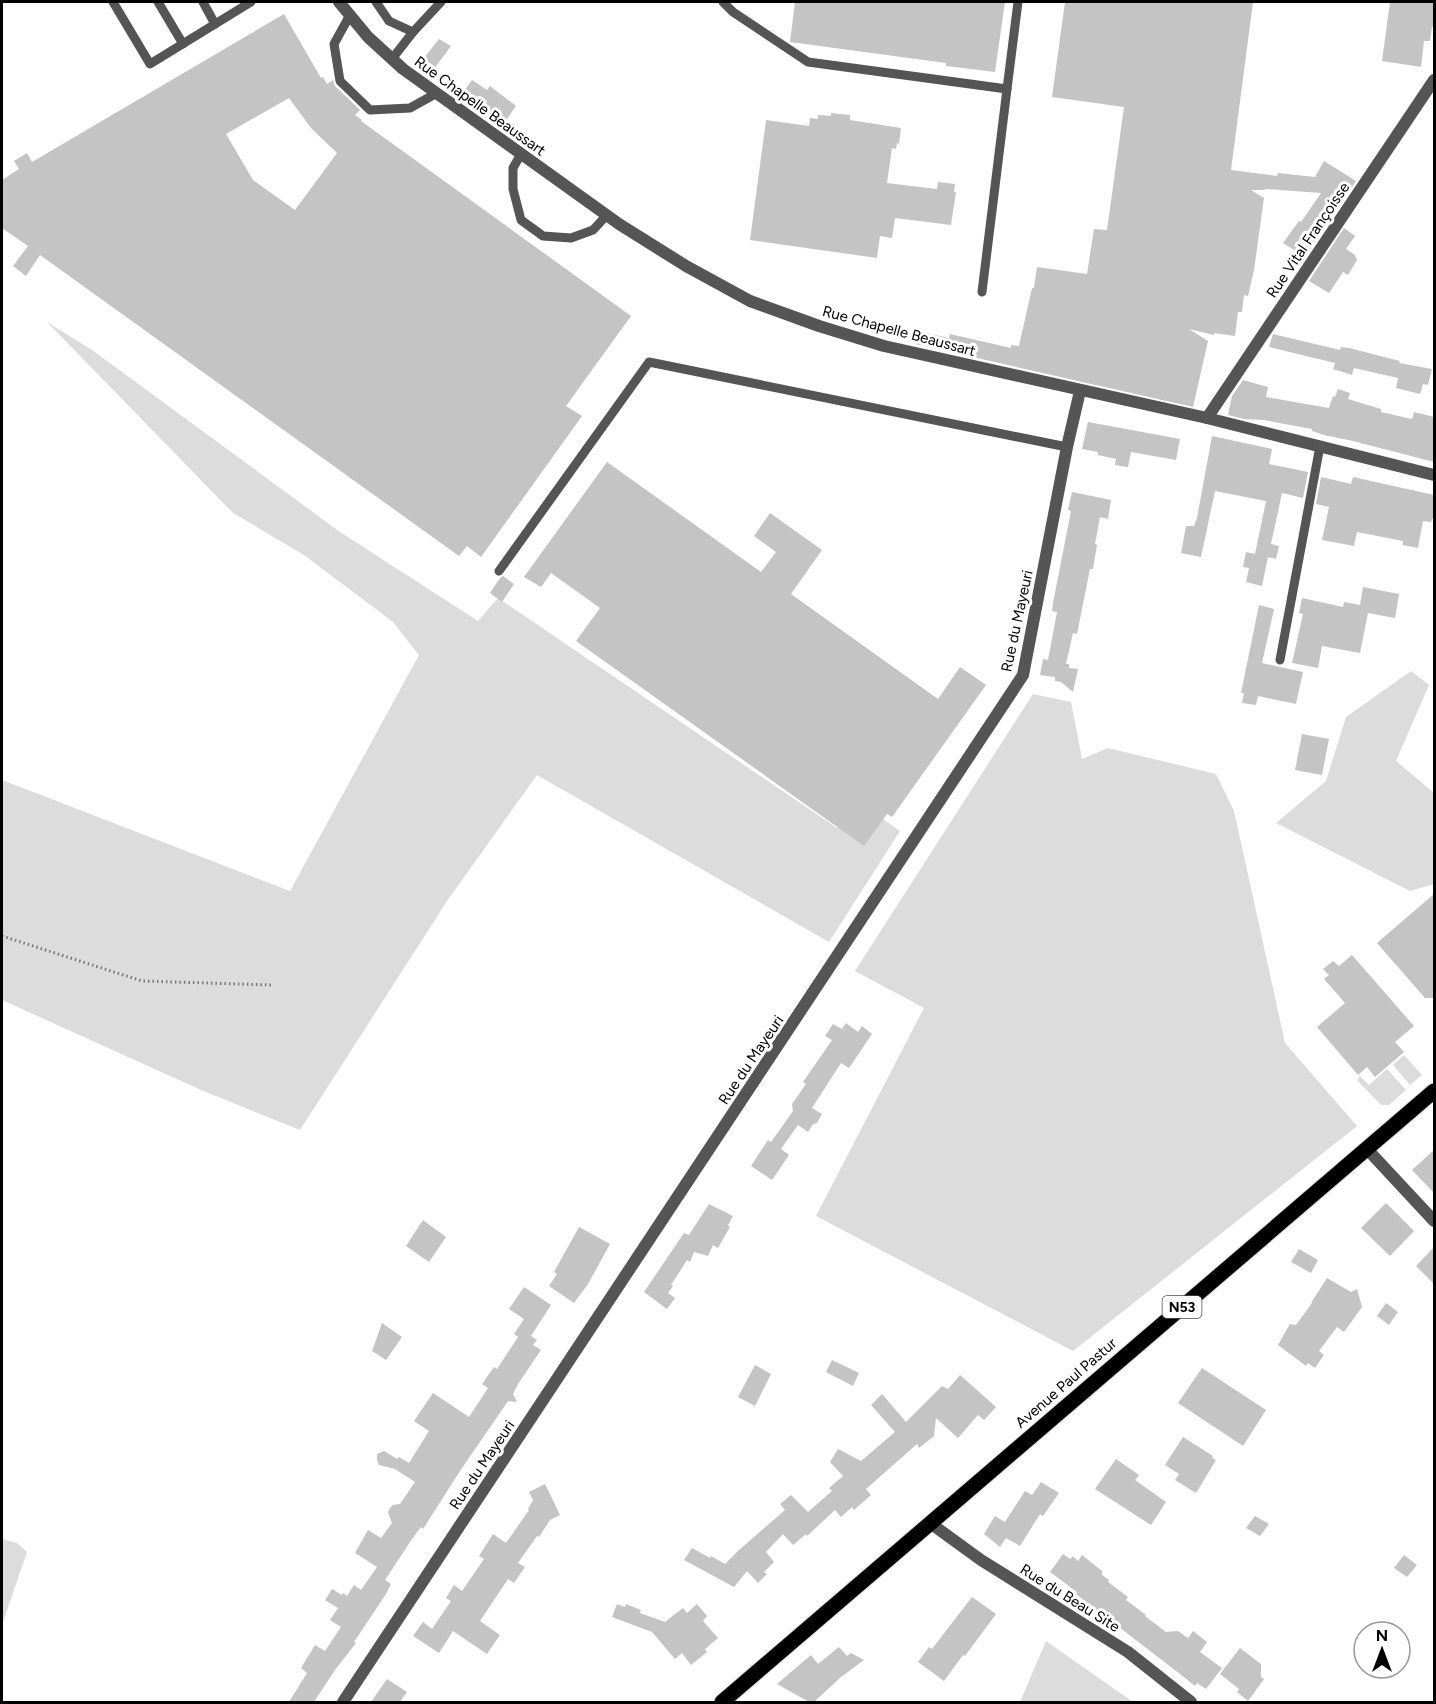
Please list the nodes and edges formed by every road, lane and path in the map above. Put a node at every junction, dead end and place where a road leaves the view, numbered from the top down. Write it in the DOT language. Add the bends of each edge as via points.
graph roads {
  1 [pos="113,2"];
  2 [pos="158,2"];
  3 [pos="203,2"];
  4 [pos="250,2"];
  5 [pos="339,2"];
  6 [pos="441,2"];
  7 [pos="723,2"];
  8 [pos="1018,2"];
  9 [pos="382,4"];
  10 [pos="350,15"];
  11 [pos="215,24"];
  12 [pos="413,32"];
  13 [pos="183,44"];
  14 [pos="392,59"];
  15 [pos="1434,80"];
  16 [pos="1007,88"];
  17 [pos="437,93"];
  18 [pos="521,153"];
  19 [pos="607,215"];
  20 [pos="982,292"];
  21 [pos="1080,391"];
  22 [pos="1207,418"];
  23 [pos="1320,446"];
  24 [pos="1067,447"];
  25 [pos="1434,475"];
  26 [pos="499,570"];
  27 [pos="1280,660"];
  28 [pos="2,936"];
  29 [pos="271,985"];
  30 [pos="1434,1091"];
  31 [pos="1367,1149"];
  32 [pos="1434,1221"];
  33 [pos="930,1523"];
  34 [pos="343,1702"];
  35 [pos="722,1702"];
  36 [pos="1191,1702"];
  1 -- 13 [label="lane" via="150,64"];
  2 -- 13 [label="lane"];
  3 -- 11 [label="lane"];
  4 -- 11 [label="lane"];
  5 -- 10 [label="street, Rue Chapelle Beaussart"];
  6 -- 12 [label="lane"];
  7 -- 16 [label="lane" via="808,62"];
  8 -- 16 [label="lane"];
  9 -- 12 [label="lane" via="389,21"];
  10 -- 14 [label="street, Rue Chapelle Beaussart"];
  10 -- 17 [label="lane" via="334,44 340,81 370,110 410,108"];
  11 -- 13 [label="lane"];
  12 -- 14 [label="lane"];
  14 -- 17 [label="street, Rue Chapelle Beaussart"];
  15 -- 22 [label="street, Rue Vital Françoisse"];
  16 -- 20 [label="lane"];
  17 -- 18 [label="street, Rue Chapelle Beaussart"];
  18 -- 19 [label="street, Rue Chapelle Beaussart"];
  18 -- 19 [label="lane" via="513,168 513,189 521,220 543,236 571,238 593,230"];
  19 -- 21 [label="street, Rue Chapelle Beaussart" via="686,266 779,312 885,346"];
  21 -- 22 [label="street, Rue Chapelle Beaussart"];
  21 -- 24 [label="street, Rue du Mayeuri"];
  22 -- 23 [label="street, Rue Chapelle Beaussart"];
  23 -- 25 [label="street, Rue Chapelle Beaussart"];
  23 -- 27 [label="lane"];
  24 -- 26 [label="lane" via="649,362"];
  24 -- 34 [label="street, Rue du Mayeuri" via="1023,675"];
  28 -- 29 [label="path" via="142,981"];
  30 -- 31 [label="main road, Avenue Paul Pastur / N53"];
  31 -- 32 [label="street"];
  31 -- 33 [label="main road, Avenue Paul Pastur / N53"];
  33 -- 35 [label="main road, Avenue Paul Pastur / N53"];
  33 -- 36 [label="street, Rue du Beau Site" via="981,1560 1128,1652"];
}
